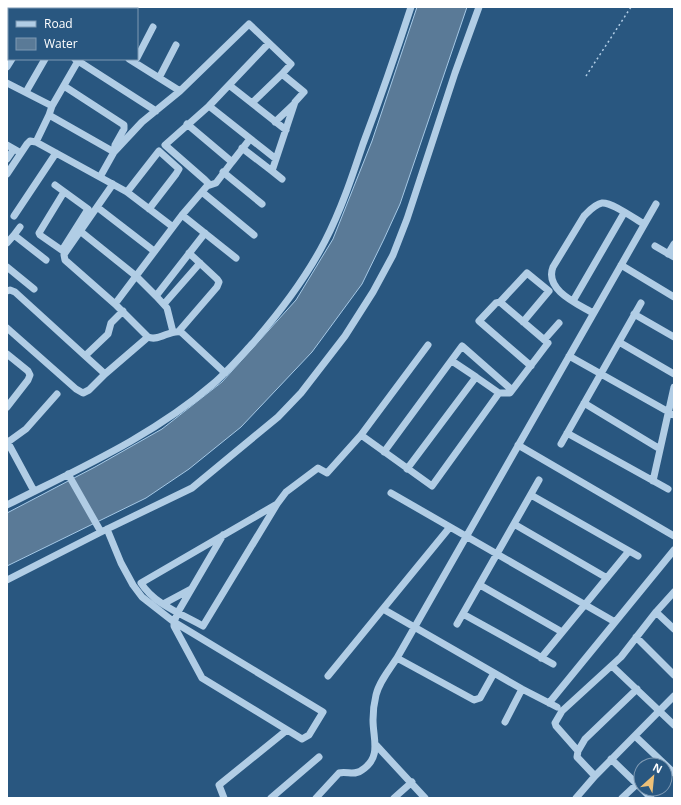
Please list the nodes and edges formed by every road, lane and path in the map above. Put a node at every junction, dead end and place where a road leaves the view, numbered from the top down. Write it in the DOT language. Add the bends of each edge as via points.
graph roads {
  1 [pos="411,7"];
  2 [pos="479,7"];
  3 [pos="631,7"];
  4 [pos="153,27"];
  5 [pos="269,43"];
  6 [pos="176,45"];
  7 [pos="138,53"];
  8 [pos="44,60"];
  9 [pos="76,60"];
  10 [pos="134,60"];
  11 [pos="282,74"];
  12 [pos="586,76"];
  13 [pos="158,78"];
  14 [pos="7,83"];
  15 [pos="229,85"];
  16 [pos="64,86"];
  17 [pos="180,91"];
  18 [pos="26,92"];
  19 [pos="295,102"];
  20 [pos="252,103"];
  21 [pos="52,106"];
  22 [pos="209,106"];
  23 [pos="156,111"];
  24 [pos="49,115"];
  25 [pos="275,122"];
  26 [pos="187,124"];
  27 [pos="286,130"];
  28 [pos="250,139"];
  29 [pos="36,142"];
  30 [pos="7,145"];
  31 [pos="165,146"];
  32 [pos="242,148"];
  33 [pos="14,149"];
  34 [pos="159,151"];
  35 [pos="114,152"];
  36 [pos="21,153"];
  37 [pos="56,153"];
  38 [pos="7,159"];
  39 [pos="276,159"];
  40 [pos="232,162"];
  41 [pos="272,171"];
  42 [pos="224,172"];
  43 [pos="7,174"];
  44 [pos="100,177"];
  45 [pos="282,179"];
  46 [pos="113,184"];
  47 [pos="55,185"];
  48 [pos="204,189"];
  49 [pos="64,192"];
  50 [pos="127,192"];
  51 [pos="262,204"];
  52 [pos="656,204"];
  53 [pos="93,209"];
  54 [pos="149,209"];
  55 [pos="624,213"];
  56 [pos="182,215"];
  57 [pos="14,216"];
  58 [pos="644,224"];
  59 [pos="20,227"];
  60 [pos="173,227"];
  61 [pos="80,231"];
  62 [pos="204,233"];
  63 [pos="14,235"];
  64 [pos="254,235"];
  65 [pos="7,243"];
  66 [pos="674,244"];
  67 [pos="655,246"];
  68 [pos="154,251"];
  69 [pos="63,253"];
  70 [pos="189,253"];
  71 [pos="671,255"];
  72 [pos="236,258"];
  73 [pos="46,260"];
  74 [pos="200,263"];
  75 [pos="621,265"];
  76 [pos="7,267"];
  77 [pos="136,276"];
  78 [pos="34,289"];
  79 [pos="7,291"];
  80 [pos="156,296"];
  81 [pos="674,297"];
  82 [pos="573,301"];
  83 [pos="500,302"];
  84 [pos="641,303"];
  85 [pos="116,304"];
  86 [pos="164,304"];
  87 [pos="123,311"];
  88 [pos="593,314"];
  89 [pos="634,314"];
  90 [pos="523,322"];
  91 [pos="559,323"];
  92 [pos="7,328"];
  93 [pos="176,331"];
  94 [pos="148,337"];
  95 [pos="674,337"];
  96 [pos="544,340"];
  97 [pos="619,342"];
  98 [pos="428,345"];
  99 [pos="7,354"];
  100 [pos="86,355"];
  101 [pos="569,356"];
  102 [pos="452,361"];
  103 [pos="531,366"];
  104 [pos="225,373"];
  105 [pos="105,374"];
  106 [pos="601,374"];
  107 [pos="674,374"];
  108 [pos="476,377"];
  109 [pos="674,387"];
  110 [pos="512,390"];
  111 [pos="499,393"];
  112 [pos="57,394"];
  113 [pos="584,404"];
  114 [pos="7,407"];
  115 [pos="671,414"];
  116 [pos="567,433"];
  117 [pos="361,435"];
  118 [pos="8,442"];
  119 [pos="561,444"];
  120 [pos="518,445"];
  121 [pos="660,448"];
  122 [pos="384,452"];
  123 [pos="407,469"];
  124 [pos="68,474"];
  125 [pos="539,480"];
  126 [pos="653,481"];
  127 [pos="668,489"];
  128 [pos="34,491"];
  129 [pos="392,493"];
  130 [pos="531,495"];
  131 [pos="7,504"];
  132 [pos="277,504"];
  133 [pos="514,524"];
  134 [pos="450,527"];
  135 [pos="104,531"];
  136 [pos="224,535"];
  137 [pos="466,536"];
  138 [pos="674,536"];
  139 [pos="674,550"];
  140 [pos="629,551"];
  141 [pos="497,554"];
  142 [pos="638,556"];
  143 [pos="607,578"];
  144 [pos="7,580"];
  145 [pos="480,585"];
  146 [pos="192,588"];
  147 [pos="674,592"];
  148 [pos="162,604"];
  149 [pos="585,605"];
  150 [pos="383,609"];
  151 [pos="178,612"];
  152 [pos="656,612"];
  153 [pos="463,614"];
  154 [pos="174,622"];
  155 [pos="615,622"];
  156 [pos="457,624"];
  157 [pos="414,626"];
  158 [pos="674,629"];
  159 [pos="562,632"];
  160 [pos="636,637"];
  161 [pos="397,658"];
  162 [pos="541,658"];
  163 [pos="553,664"];
  164 [pos="612,666"];
  165 [pos="494,673"];
  166 [pos="674,675"];
  167 [pos="328,676"];
  168 [pos="522,689"];
  169 [pos="637,689"];
  170 [pos="674,696"];
  171 [pos="549,702"];
  172 [pos="557,707"];
  173 [pos="660,711"];
  174 [pos="505,722"];
  175 [pos="674,725"];
  176 [pos="287,730"];
  177 [pos="634,736"];
  178 [pos="376,744"];
  179 [pos="578,750"];
  180 [pos="319,757"];
  181 [pos="611,759"];
  182 [pos="674,774"];
  183 [pos="594,776"];
  184 [pos="633,780"];
  185 [pos="412,782"];
  186 [pos="633,791"];
  187 [pos="224,798"];
  188 [pos="271,798"];
  189 [pos="316,798"];
  190 [pos="394,798"];
  191 [pos="426,798"];
  192 [pos="576,798"];
  193 [pos="622,798"];
  1 -- 104 [label="street" via="336,218 324,242 273,320"];
  2 -- 135 [label="street" via="407,220 392,255 345,336 301,393 248,443 192,488"];
  3 -- 12 [label="path"];
  4 -- 7 [label="street"];
  5 -- 11 [label="street" via="291,64"];
  5 -- 15 [label="street"];
  5 -- 17 [label="street" via="249,24"];
  6 -- 13 [label="street"];
  8 -- 18 [label="street"];
  9 -- 16 [label="street"];
  9 -- 23 [label="street"];
  10 -- 13 [label="street"];
  11 -- 19 [label="street" via="304,92"];
  11 -- 20 [label="street"];
  13 -- 17 [label="street"];
  14 -- 18 [label="street"];
  15 -- 20 [label="street"];
  15 -- 22 [label="street"];
  16 -- 21 [label="street"];
  16 -- 35 [label="street" via="124,125"];
  17 -- 23 [label="street"];
  18 -- 21 [label="street"];
  19 -- 25 [label="street"];
  19 -- 27 [label="street"];
  20 -- 25 [label="street"];
  21 -- 24 [label="street"];
  22 -- 26 [label="street"];
  22 -- 28 [label="street"];
  23 -- 35 [label="street"];
  24 -- 29 [label="street"];
  24 -- 35 [label="street"];
  25 -- 27 [label="street"];
  26 -- 31 [label="street"];
  26 -- 40 [label="street"];
  27 -- 39 [label="street"];
  28 -- 32 [label="street"];
  28 -- 39 [label="street"];
  29 -- 36 [label="street" via="30,141"];
  29 -- 37 [label="street"];
  30 -- 33 [label="street"];
  31 -- 34 [label="street"];
  31 -- 48 [label="street" via="208,183"];
  32 -- 40 [label="street"];
  32 -- 41 [label="street"];
  33 -- 36 [label="street"];
  33 -- 38 [label="street"];
  34 -- 50 [label="street"];
  34 -- 54 [label="street" via="179,168"];
  35 -- 44 [label="street"];
  36 -- 43 [label="street"];
  37 -- 44 [label="street"];
  37 -- 57 [label="street"];
  39 -- 41 [label="street"];
  40 -- 42 [label="street"];
  41 -- 45 [label="street"];
  42 -- 48 [label="street" via="216,183"];
  42 -- 51 [label="street"];
  44 -- 46 [label="street"];
  46 -- 50 [label="street"];
  46 -- 53 [label="street"];
  47 -- 49 [label="street"];
  48 -- 56 [label="street"];
  48 -- 64 [label="street"];
  49 -- 53 [label="street"];
  49 -- 69 [label="street" via="39,233"];
  50 -- 54 [label="street"];
  52 -- 58 [label="street"];
  53 -- 61 [label="street"];
  53 -- 68 [label="street"];
  53 -- 69 [label="street" via="64,247"];
  54 -- 60 [label="street"];
  55 -- 58 [label="street"];
  55 -- 82 [label="street"];
  55 -- 82 [label="street" via="611,204 603,203 589,210 553,267 550,276 553,284 558,291"];
  56 -- 60 [label="street"];
  56 -- 62 [label="street"];
  58 -- 75 [label="street"];
  59 -- 63 [label="street"];
  60 -- 68 [label="street"];
  61 -- 69 [label="street"];
  61 -- 77 [label="street"];
  62 -- 70 [label="street"];
  62 -- 72 [label="street"];
  63 -- 65 [label="street"];
  63 -- 73 [label="street"];
  66 -- 71 [label="street"];
  67 -- 71 [label="street"];
  68 -- 77 [label="street"];
  69 -- 85 [label="street" via="65,260"];
  70 -- 74 [label="street"];
  70 -- 80 [label="street"];
  74 -- 86 [label="street"];
  74 -- 93 [label="street" via="217,279 218,285"];
  75 -- 81 [label="street"];
  75 -- 88 [label="street"];
  76 -- 78 [label="street"];
  77 -- 80 [label="street"];
  77 -- 85 [label="street"];
  79 -- 100 [label="street" via="15,292"];
  80 -- 86 [label="street"];
  82 -- 88 [label="street"];
  83 -- 90 [label="street"];
  83 -- 90 [label="street" via="527,273 549,291"];
  83 -- 103 [label="street" via="479,321"];
  84 -- 89 [label="street"];
  85 -- 87 [label="street"];
  86 -- 93 [label="street"];
  87 -- 94 [label="street"];
  87 -- 100 [label="street" via="111,323 108,334"];
  88 -- 101 [label="street"];
  89 -- 95 [label="street"];
  89 -- 97 [label="street"];
  90 -- 96 [label="street"];
  91 -- 96 [label="street"];
  92 -- 105 [label="street" via="83,393"];
  93 -- 94 [label="street" via="152,339"];
  93 -- 104 [label="street" via="183,333"];
  94 -- 105 [label="street"];
  96 -- 103 [label="street" via="548,344"];
  97 -- 106 [label="street"];
  97 -- 107 [label="street"];
  98 -- 117 [label="street"];
  99 -- 114 [label="street" via="30,375"];
  100 -- 105 [label="street"];
  101 -- 106 [label="street"];
  101 -- 120 [label="street"];
  102 -- 108 [label="street"];
  102 -- 110 [label="street" via="462,346"];
  102 -- 122 [label="street"];
  103 -- 110 [label="street"];
  104 -- 124 [label="street" via="160,423 130,442"];
  106 -- 113 [label="street"];
  106 -- 115 [label="street"];
  108 -- 111 [label="street"];
  108 -- 123 [label="street"];
  109 -- 115 [label="street"];
  110 -- 111 [label="street" via="510,393"];
  111 -- 123 [label="street" via="432,486"];
  112 -- 118 [label="street" via="26,428"];
  113 -- 116 [label="street"];
  113 -- 121 [label="street"];
  115 -- 121 [label="street"];
  116 -- 119 [label="street"];
  116 -- 126 [label="street"];
  117 -- 122 [label="street"];
  117 -- 132 [label="street" via="327,473 318,468 286,492"];
  118 -- 128 [label="street"];
  120 -- 137 [label="street"];
  120 -- 138 [label="street"];
  121 -- 126 [label="street"];
  122 -- 123 [label="street"];
  124 -- 128 [label="street"];
  124 -- 135 [label="street"];
  125 -- 130 [label="street"];
  126 -- 127 [label="street"];
  128 -- 131 [label="street"];
  129 -- 134 [label="street"];
  130 -- 133 [label="street"];
  130 -- 140 [label="street"];
  132 -- 136 [label="street"];
  132 -- 151 [label="street" via="203,626"];
  133 -- 141 [label="street"];
  133 -- 143 [label="street"];
  134 -- 137 [label="street"];
  134 -- 150 [label="street"];
  135 -- 144 [label="street"];
  135 -- 154 [label="street" via="142,597"];
  136 -- 146 [label="street"];
  136 -- 148 [label="street" via="141,583 145,590"];
  137 -- 141 [label="street"];
  137 -- 157 [label="street"];
  139 -- 155 [label="street"];
  140 -- 142 [label="street"];
  140 -- 143 [label="street"];
  141 -- 145 [label="street"];
  141 -- 149 [label="street"];
  143 -- 149 [label="street"];
  145 -- 153 [label="street"];
  145 -- 159 [label="street"];
  146 -- 148 [label="street"];
  146 -- 151 [label="street"];
  147 -- 152 [label="street"];
  148 -- 151 [label="street"];
  149 -- 155 [label="street"];
  149 -- 159 [label="street"];
  150 -- 157 [label="street"];
  150 -- 167 [label="street"];
  151 -- 154 [label="street"];
  152 -- 158 [label="street"];
  152 -- 160 [label="street"];
  153 -- 156 [label="street"];
  153 -- 162 [label="street"];
  154 -- 176 [label="street" via="202,678"];
  154 -- 176 [label="street" via="323,712 309,735 302,739"];
  155 -- 171 [label="street"];
  157 -- 161 [label="street"];
  157 -- 165 [label="street"];
  159 -- 162 [label="street"];
  160 -- 164 [label="street"];
  160 -- 166 [label="street"];
  161 -- 165 [label="street" via="474,700 480,698"];
  161 -- 178 [label="street" via="376,695 373,721"];
  162 -- 163 [label="street"];
  164 -- 169 [label="street"];
  164 -- 179 [label="street" via="562,711 555,723"];
  165 -- 168 [label="street"];
  168 -- 171 [label="street"];
  168 -- 174 [label="street"];
  169 -- 173 [label="street"];
  169 -- 179 [label="street"];
  170 -- 173 [label="street"];
  171 -- 172 [label="street"];
  173 -- 175 [label="street"];
  173 -- 177 [label="street"];
  176 -- 187 [label="street" via="219,785"];
  177 -- 181 [label="street"];
  177 -- 182 [label="street"];
  178 -- 185 [label="street"];
  178 -- 189 [label="street" via="373,757 364,770 338,773"];
  179 -- 183 [label="street" via="577,758"];
  180 -- 188 [label="street"];
  181 -- 183 [label="street"];
  181 -- 184 [label="street"];
  183 -- 192 [label="street"];
  185 -- 190 [label="street"];
  185 -- 191 [label="street"];
  186 -- 193 [label="street"];
}
